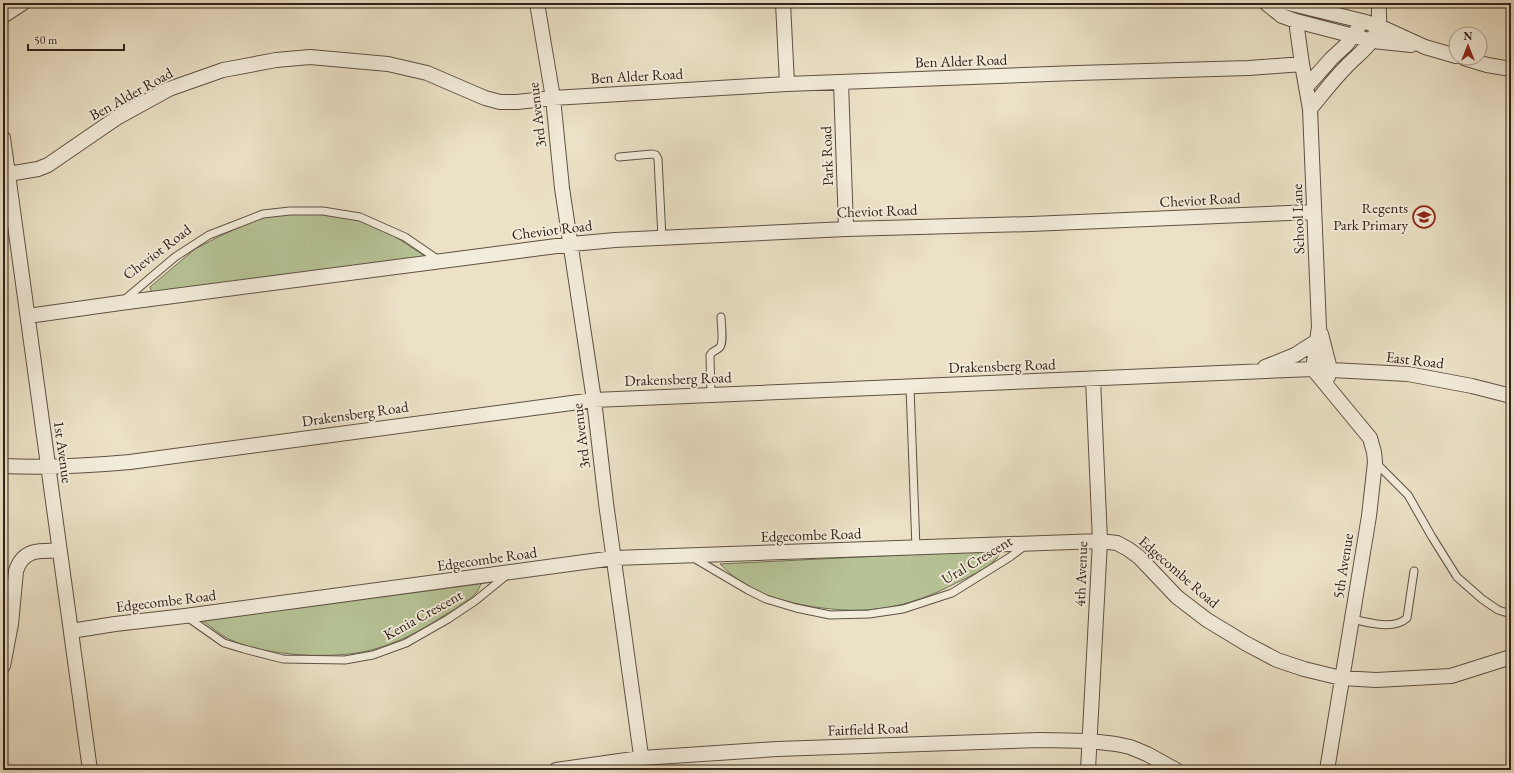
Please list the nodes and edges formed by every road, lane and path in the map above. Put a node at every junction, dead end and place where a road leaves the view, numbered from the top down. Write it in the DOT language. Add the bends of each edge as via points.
graph roads {
  1 [pos="23,3"];
  2 [pos="537,3"];
  3 [pos="783,3"];
  4 [pos="1282,3"];
  5 [pos="1288,3"];
  6 [pos="1264,4"];
  7 [pos="1379,6"];
  8 [pos="3,16"];
  9 [pos="1296,21"];
  10 [pos="1362,21"];
  11 [pos="1379,26"];
  12 [pos="1354,35"];
  13 [pos="1373,41"];
  14 [pos="1425,47"];
  15 [pos="1448,54"];
  16 [pos="1302,64"];
  17 [pos="1488,65"];
  18 [pos="1511,69"];
  19 [pos="841,82"];
  20 [pos="787,84"];
  21 [pos="1307,86"];
  22 [pos="554,98"];
  23 [pos="1310,109"];
  24 [pos="3,138"];
  25 [pos="619,157"];
  26 [pos="8,174"];
  27 [pos="1314,212"];
  28 [pos="846,229"];
  29 [pos="662,238"];
  30 [pos="572,244"];
  31 [pos="442,262"];
  32 [pos="120,303"];
  33 [pos="28,316"];
  34 [pos="721,317"];
  35 [pos="1319,327"];
  36 [pos="1317,341"];
  37 [pos="1313,369"];
  38 [pos="1330,369"];
  39 [pos="1252,372"];
  40 [pos="1093,379"];
  41 [pos="1326,383"];
  42 [pos="910,387"];
  43 [pos="711,395"];
  44 [pos="1511,396"];
  45 [pos="594,400"];
  46 [pos="1375,462"];
  47 [pos="3,466"];
  48 [pos="48,468"];
  49 [pos="1100,541"];
  50 [pos="1028,544"];
  51 [pos="916,548"];
  52 [pos="60,552"];
  53 [pos="690,556"];
  54 [pos="614,558"];
  55 [pos="1414,570"];
  56 [pos="508,574"];
  57 [pos="1511,614"];
  58 [pos="185,616"];
  59 [pos="1352,619"];
  60 [pos="71,631"];
  61 [pos="1511,657"];
  62 [pos="3,666"];
  63 [pos="1341,678"];
  64 [pos="1090,741"];
  65 [pos="642,764"];
  66 [pos="90,770"];
  67 [pos="556,770"];
  68 [pos="1088,770"];
  69 [pos="1176,770"];
  70 [pos="1327,770"];
  1 -- 8 [label="street"];
  2 -- 22 [label="street, 3rd Avenue"];
  3 -- 20 [label="street"];
  4 -- 6 [label="street"];
  5 -- 10 [label="street"];
  6 -- 9 [label="street" via="1282,16"];
  7 -- 10 [label="street"];
  7 -- 11 [label="street"];
  9 -- 12 [label="street"];
  9 -- 16 [label="street, School Lane"];
  10 -- 11 [label="street"];
  10 -- 12 [label="street"];
  11 -- 13 [label="street"];
  11 -- 14 [label="street"];
  12 -- 13 [label="street"];
  12 -- 21 [label="street"];
  13 -- 14 [label="street"];
  13 -- 23 [label="street" via="1345,68"];
  14 -- 15 [label="street"];
  16 -- 19 [label="street, Ben Alder Road"];
  16 -- 21 [label="street, School Lane"];
  17 -- 18 [label="street"];
  19 -- 20 [label="street, Ben Alder Road"];
  19 -- 28 [label="street, Park Road"];
  20 -- 22 [label="street, Ben Alder Road"];
  21 -- 23 [label="street, School Lane"];
  22 -- 26 [label="street, Ben Alder Road" via="500,102 427,73 388,64 310,57 276,60 223,70 169,89 118,117 48,165"];
  22 -- 30 [label="street, 3rd Avenue" via="562,188"];
  23 -- 27 [label="street, School Lane"];
  24 -- 26 [label="street, 1st Avenue"];
  25 -- 29 [label="lane" via="656,155"];
  26 -- 33 [label="street, 1st Avenue"];
  27 -- 28 [label="street, Cheviot Road"];
  27 -- 35 [label="street, School Lane"];
  28 -- 29 [label="street, Cheviot Road"];
  29 -- 30 [label="street, Cheviot Road"];
  30 -- 31 [label="street, Cheviot Road"];
  30 -- 45 [label="street, 3rd Avenue"];
  31 -- 32 [label="street, Cheviot Road"];
  31 -- 32 [label="lane, Cheviot Road" via="405,237 360,217 323,211 263,214 209,235 175,256"];
  32 -- 33 [label="street, Cheviot Road"];
  33 -- 48 [label="street, 1st Avenue"];
  34 -- 43 [label="lane" via="722,342 710,355"];
  35 -- 36 [label="street, School Lane"];
  35 -- 38 [label="street, School Lane"];
  36 -- 37 [label="street, School Lane"];
  36 -- 39 [label="street" via="1295,356"];
  37 -- 38 [label="street, East Road"];
  37 -- 39 [label="street, Drakensberg Road"];
  37 -- 41 [label="street, 5th Avenue"];
  38 -- 41 [label="street"];
  38 -- 44 [label="street, East Road" via="1408,374"];
  39 -- 40 [label="street, Drakensberg Road"];
  40 -- 42 [label="street, Drakensberg Road"];
  40 -- 49 [label="street, 4th Avenue"];
  41 -- 46 [label="street, 5th Avenue" via="1370,438"];
  42 -- 43 [label="street, Drakensberg Road"];
  42 -- 51 [label="lane"];
  43 -- 45 [label="street, Drakensberg Road"];
  45 -- 48 [label="street, Drakensberg Road" via="130,462"];
  45 -- 54 [label="street, 3rd Avenue"];
  46 -- 57 [label="lane" via="1408,495 1457,577 1498,610"];
  46 -- 59 [label="street, 5th Avenue"];
  47 -- 48 [label="street, Drakensberg Road"];
  48 -- 52 [label="street, 1st Avenue"];
  49 -- 50 [label="street, Edgecombe Road"];
  49 -- 63 [label="street, Edgecombe Road" via="1117,543 1128,548 1177,597 1206,620 1245,643 1277,660 1304,670"];
  49 -- 64 [label="street, 4th Avenue"];
  50 -- 51 [label="street, Edgecombe Road"];
  50 -- 53 [label="lane, Ural Crescent" via="952,593 903,609 869,614 830,615 766,599"];
  51 -- 53 [label="street, Edgecombe Road"];
  52 -- 60 [label="street, 1st Avenue"];
  52 -- 62 [label="street" via="37,551 25,556 18,565"];
  53 -- 54 [label="street, Edgecombe Road"];
  54 -- 56 [label="street, Edgecombe Road"];
  54 -- 65 [label="street, 3rd Avenue"];
  55 -- 59 [label="lane" via="1407,618 1402,623 1381,624"];
  56 -- 58 [label="street, Edgecombe Road"];
  56 -- 58 [label="lane, Kenia Crescent" via="448,620 406,642 373,655 345,660 283,659 244,649 224,642"];
  58 -- 60 [label="street, Edgecombe Road"];
  59 -- 63 [label="street, 5th Avenue"];
  60 -- 66 [label="street, 1st Avenue"];
  61 -- 63 [label="street, Edgecombe Road" via="1451,676 1376,680"];
  63 -- 70 [label="street, 5th Avenue"];
  64 -- 65 [label="street, Fairfield Road" via="1041,740 792,749"];
  64 -- 68 [label="street, 4th Avenue"];
  64 -- 69 [label="street, Fairfield Road" via="1130,747"];
  65 -- 67 [label="street, Fairfield Road"];
}
